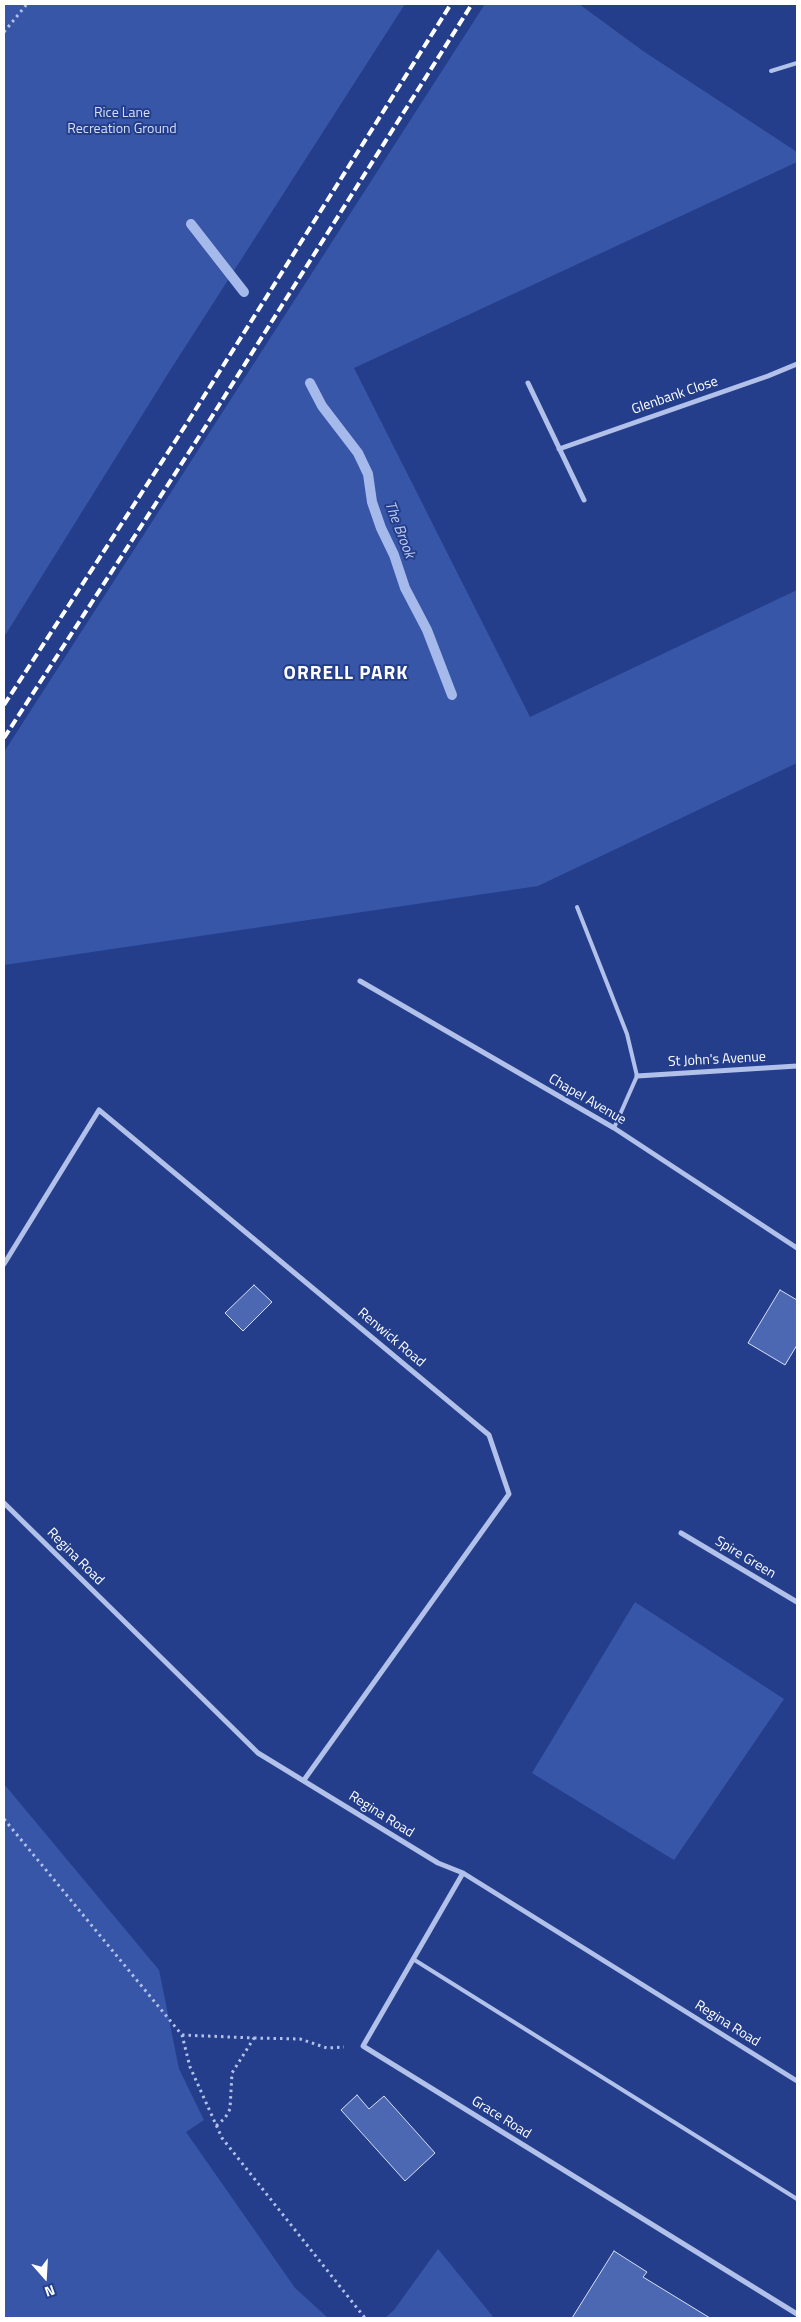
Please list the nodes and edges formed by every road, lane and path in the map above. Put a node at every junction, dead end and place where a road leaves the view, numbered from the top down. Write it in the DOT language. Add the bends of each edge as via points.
graph roads {
  1 [pos="27,4"];
  2 [pos="4,32"];
  3 [pos="797,63"];
  4 [pos="771,71"];
  5 [pos="797,364"];
  6 [pos="528,383"];
  7 [pos="559,448"];
  8 [pos="584,500"];
  9 [pos="577,907"];
  10 [pos="360,981"];
  11 [pos="797,1066"];
  12 [pos="637,1076"];
  13 [pos="614,1128"];
  14 [pos="797,1248"];
  15 [pos="4,1264"];
  16 [pos="4,1503"];
  17 [pos="681,1534"];
  18 [pos="797,1602"];
  19 [pos="304,1780"];
  20 [pos="4,1819"];
  21 [pos="463,1873"];
  22 [pos="412,1959"];
  23 [pos="182,2035"];
  24 [pos="254,2038"];
  25 [pos="363,2046"];
  26 [pos="797,2081"];
  27 [pos="216,2126"];
  28 [pos="797,2199"];
  29 [pos="797,2314"];
  30 [pos="366,2318"];
  1 -- 2 [label="path"];
  3 -- 4 [label="lane"];
  5 -- 7 [label="street, Glenbank Close"];
  6 -- 7 [label="street"];
  7 -- 8 [label="street"];
  9 -- 12 [label="lane" via="627,1034"];
  10 -- 13 [label="street, Chapel Avenue"];
  11 -- 12 [label="street, St John's Avenue"];
  12 -- 13 [label="lane"];
  13 -- 14 [label="street, Chapel Avenue"];
  15 -- 19 [label="street, Renwick Road" via="99,1110 489,1434 509,1494"];
  16 -- 19 [label="street, Regina Road" via="258,1753"];
  17 -- 18 [label="street, Spire Green"];
  19 -- 21 [label="street, Regina Road" via="438,1863"];
  20 -- 23 [label="path"];
  21 -- 22 [label="street"];
  21 -- 26 [label="street, Regina Road"];
  22 -- 25 [label="street"];
  22 -- 28 [label="lane"];
  23 -- 24 [label="path"];
  23 -- 27 [label="path" via="190,2067"];
  24 -- 25 [label="path" via="300,2040 327,2048"];
  24 -- 27 [label="path" via="232,2074 230,2109"];
  25 -- 29 [label="street, Grace Road"];
  27 -- 30 [label="path" via="222,2138"];
}
